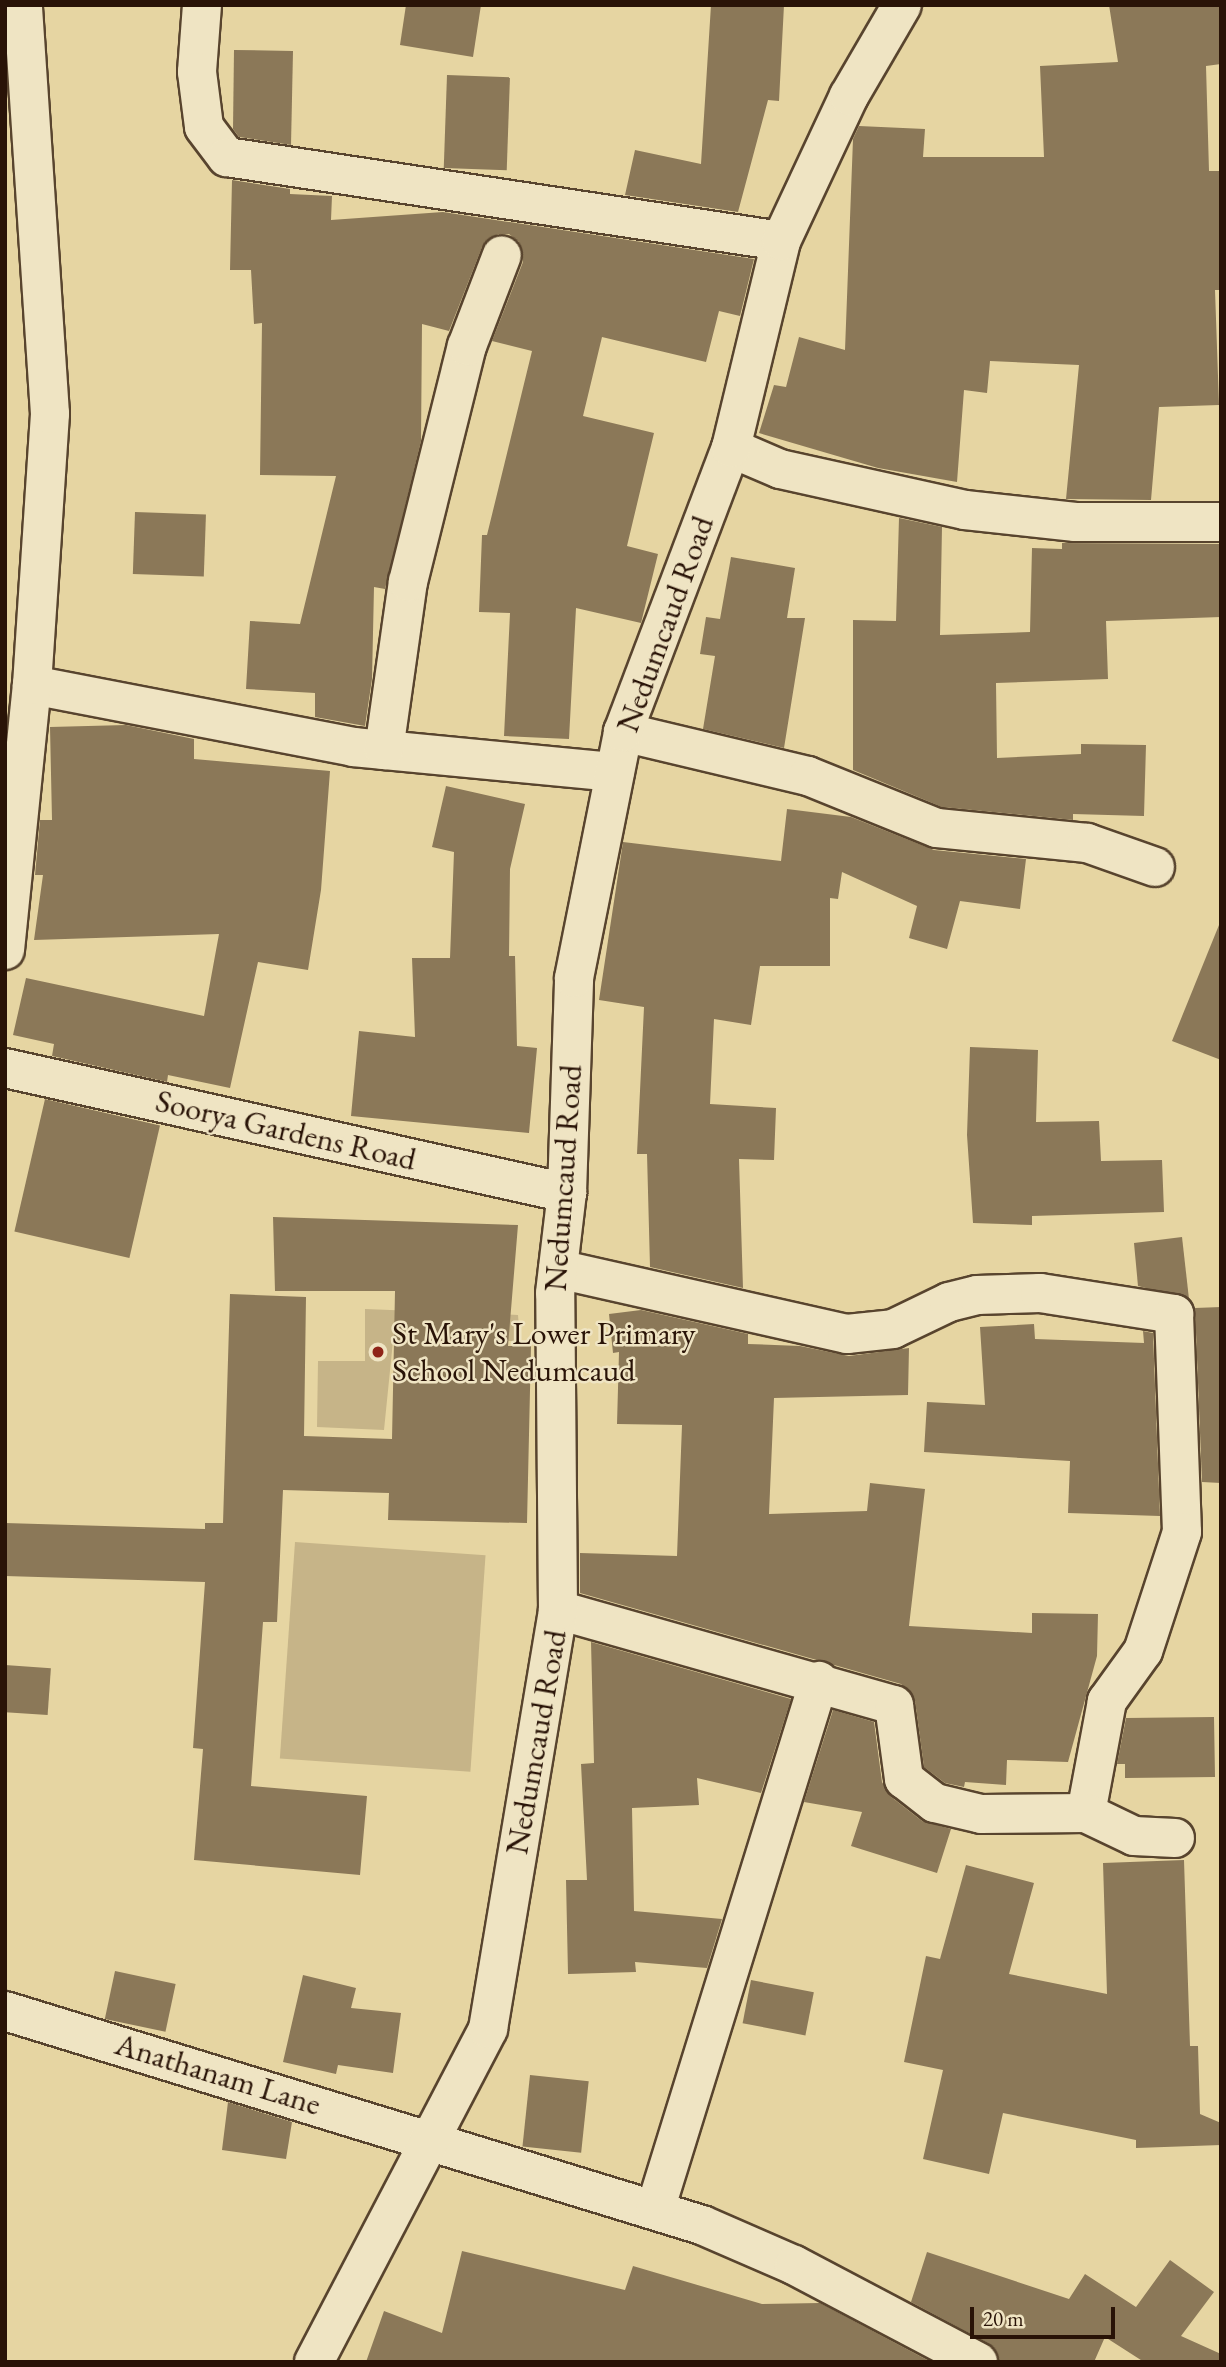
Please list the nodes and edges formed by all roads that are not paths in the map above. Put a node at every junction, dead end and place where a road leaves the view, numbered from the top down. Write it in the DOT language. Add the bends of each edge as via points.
graph roads {
  1 [pos="23,5"];
  2 [pos="202,5"];
  3 [pos="902,5"];
  4 [pos="781,241"];
  5 [pos="502,256"];
  6 [pos="731,448"];
  7 [pos="1221,522"];
  8 [pos="32,685"];
  9 [pos="623,732"];
  10 [pos="384,750"];
  11 [pos="615,772"];
  12 [pos="1155,867"];
  13 [pos="5,950"];
  14 [pos="5,1068"];
  15 [pos="567,1193"];
  16 [pos="558,1269"];
  17 [pos="558,1610"];
  18 [pos="819,1681"];
  19 [pos="1086,1813"];
  20 [pos="1175,1838"];
  21 [pos="5,2011"];
  22 [pos="429,2141"];
  23 [pos="655,2210"];
  24 [pos="314,2362"];
  25 [pos="978,2362"];
  1 -- 8 [label="street" via="50,414"];
  2 -- 4 [label="street" via="197,72 204,127 227,157"];
  3 -- 4 [label="street, Nedumcaud Road" via="849,96"];
  4 -- 6 [label="street, Nedumcaud Road"];
  5 -- 10 [label="street" via="467,346 408,582"];
  6 -- 7 [label="street" via="791,472 965,510 1075,522"];
  6 -- 9 [label="street, Nedumcaud Road"];
  8 -- 10 [label="street"];
  8 -- 13 [label="street"];
  9 -- 11 [label="street, Nedumcaud Road"];
  9 -- 12 [label="street" via="808,776 937,828 1087,843"];
  10 -- 11 [label="street"];
  11 -- 15 [label="street, Nedumcaud Road" via="573,978"];
  14 -- 15 [label="street, Soorya Gardens Road"];
  15 -- 16 [label="street, Nedumcaud Road"];
  16 -- 17 [label="street, Nedumcaud Road"];
  16 -- 19 [label="street" via="847,1334 893,1329 949,1302 977,1295 1040,1293 1174,1314 1182,1532 1143,1651 1107,1702"];
  17 -- 18 [label="street"];
  17 -- 22 [label="street, Nedumcaud Road" via="488,2029"];
  18 -- 19 [label="street" via="894,1706 904,1779 935,1803 981,1814"];
  18 -- 23 [label="street"];
  19 -- 20 [label="street" via="1134,1836"];
  21 -- 22 [label="street, Anathanam Lane"];
  22 -- 23 [label="street, Anathanam Lane"];
  22 -- 24 [label="street, Nedumcaud Road"];
  23 -- 25 [label="street, Anathanam Lane" via="794,2265"];
}
